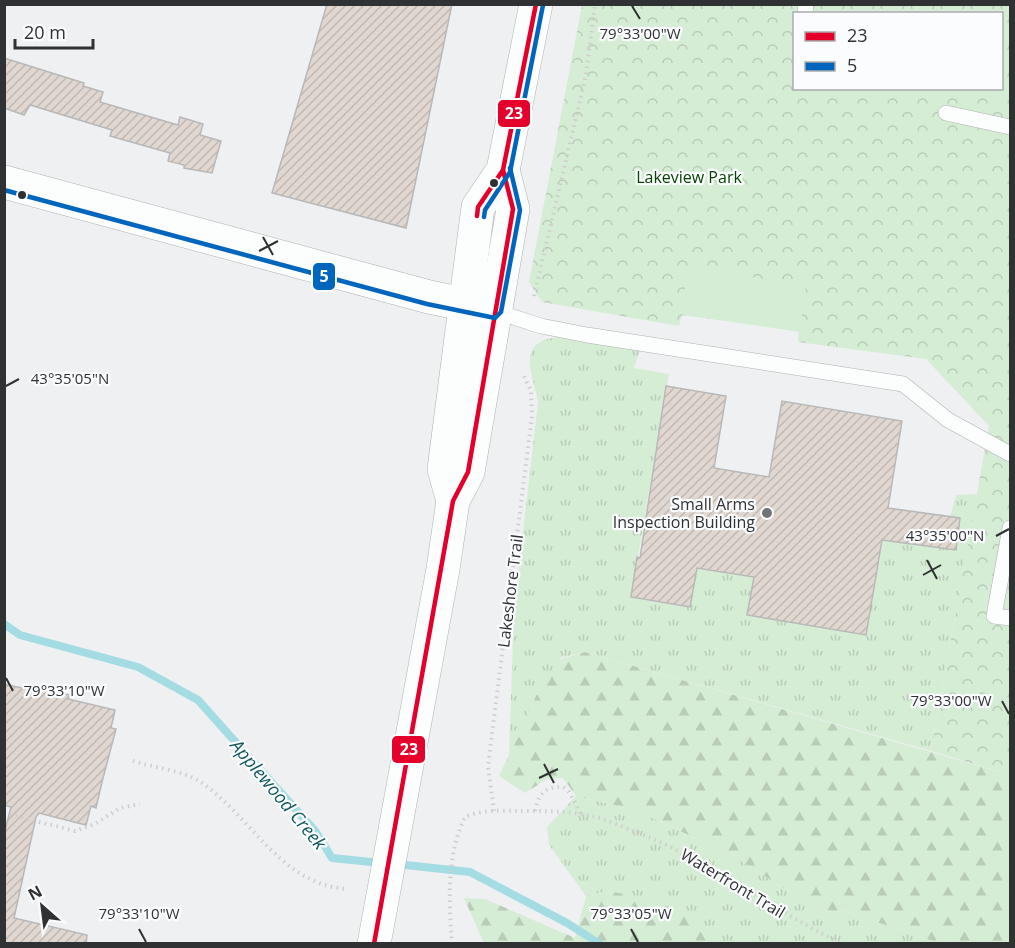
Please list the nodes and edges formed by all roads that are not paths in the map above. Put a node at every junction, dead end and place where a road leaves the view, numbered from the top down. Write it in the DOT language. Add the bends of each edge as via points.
graph roads {
  1 [pos="536,4"];
  2 [pos="946,113"];
  3 [pos="1011,128"];
  4 [pos="4,182"];
  5 [pos="479,308"];
  6 [pos="1011,454"];
  7 [pos="1011,528"];
  8 [pos="1011,618"];
  9 [pos="374,944"];
  1 -- 5 [label="main road" via="503,170 513,209"];
  2 -- 3 [label="lane"];
  4 -- 5 [label="main road"];
  5 -- 6 [label="lane" via="587,335 903,384 948,420"];
  5 -- 9 [label="main road" via="468,472 453,501"];
  7 -- 8 [label="lane" via="994,616"];
}
